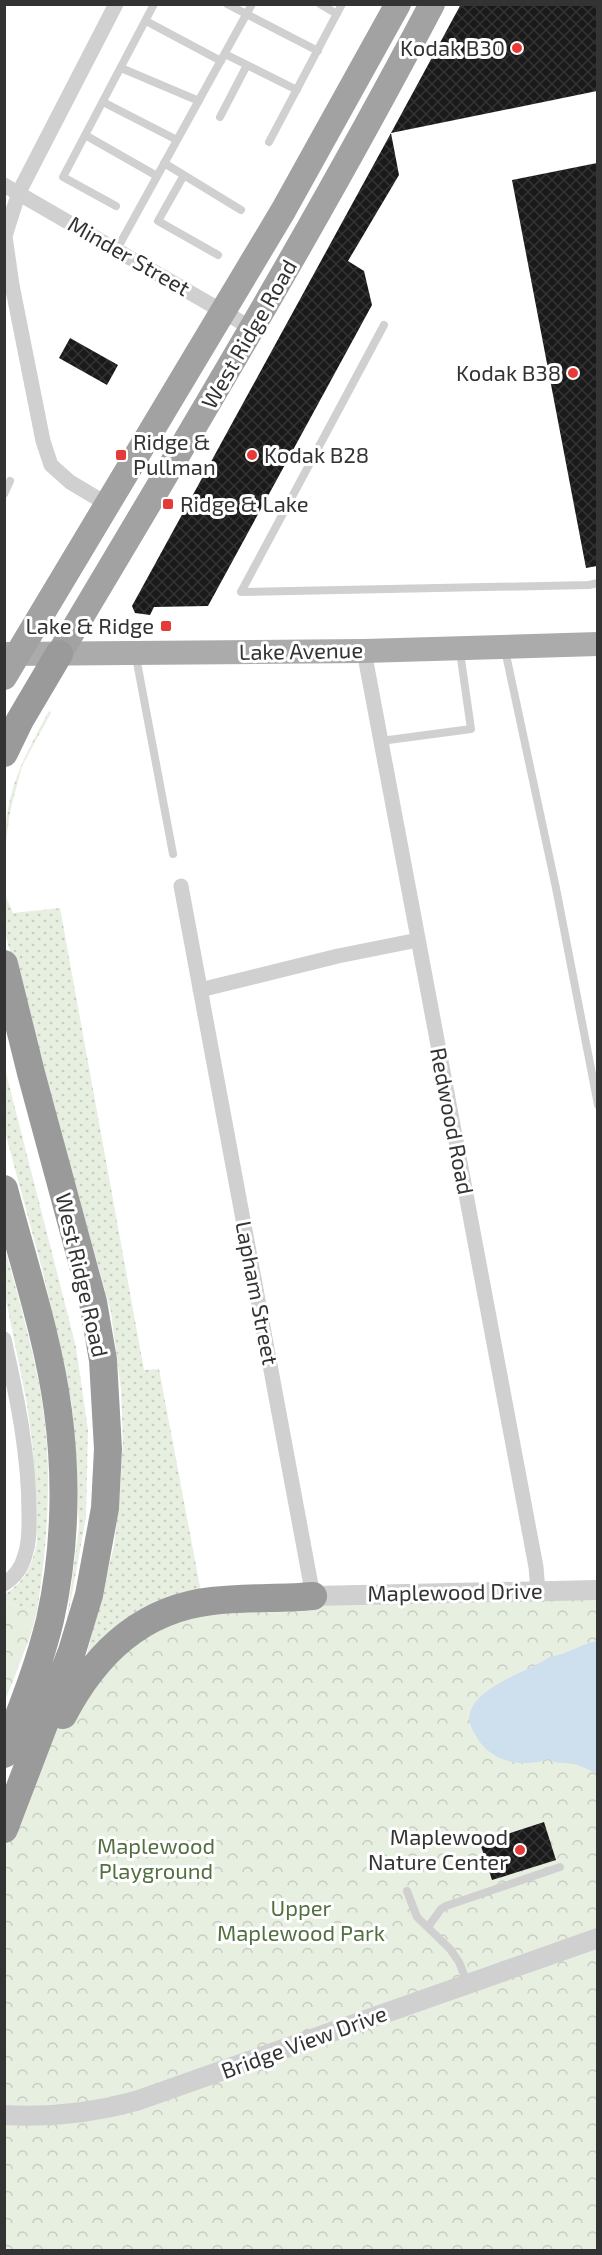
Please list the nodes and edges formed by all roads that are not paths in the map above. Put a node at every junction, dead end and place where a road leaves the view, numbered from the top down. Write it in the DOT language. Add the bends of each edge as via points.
graph roads {
  1 [pos="116,4"];
  2 [pos="154,4"];
  3 [pos="227,4"];
  4 [pos="252,4"];
  5 [pos="320,4"];
  6 [pos="342,4"];
  7 [pos="398,4"];
  8 [pos="432,4"];
  9 [pos="246,14"];
  10 [pos="337,14"];
  11 [pos="146,21"];
  12 [pos="318,51"];
  13 [pos="223,57"];
  14 [pos="247,65"];
  15 [pos="121,68"];
  16 [pos="297,90"];
  17 [pos="199,101"];
  18 [pos="103,102"];
  19 [pos="220,117"];
  20 [pos="85,135"];
  21 [pos="177,140"];
  22 [pos="269,142"];
  23 [pos="165,163"];
  24 [pos="184,175"];
  25 [pos="157,176"];
  26 [pos="4,185"];
  27 [pos="20,192"];
  28 [pos="116,206"];
  29 [pos="241,210"];
  30 [pos="117,249"];
  31 [pos="218,255"];
  32 [pos="223,311"];
  33 [pos="384,325"];
  34 [pos="253,329"];
  35 [pos="10,481"];
  36 [pos="4,494"];
  37 [pos="107,504"];
  38 [pos="597,583"];
  39 [pos="597,644"];
  40 [pos="504,646"];
  41 [pos="460,647"];
  42 [pos="364,651"];
  43 [pos="135,653"];
  44 [pos="11,654"];
  45 [pos="59,654"];
  46 [pos="4,677"];
  47 [pos="381,741"];
  48 [pos="4,753"];
  49 [pos="173,854"];
  50 [pos="180,886"];
  51 [pos="418,940"];
  52 [pos="4,964"];
  53 [pos="200,990"];
  54 [pos="4,1017"];
  55 [pos="597,1104"];
  56 [pos="47,1132"];
  57 [pos="4,1189"];
  58 [pos="4,1339"];
  59 [pos="4,1584"];
  60 [pos="597,1590"];
  61 [pos="538,1591"];
  62 [pos="313,1596"];
  63 [pos="4,1754"];
  64 [pos="4,1829"];
  65 [pos="4,1836"];
  66 [pos="560,1867"];
  67 [pos="407,1891"];
  68 [pos="428,1927"];
  69 [pos="597,1938"];
  70 [pos="468,1984"];
  71 [pos="4,2115"];
  1 -- 27 [label="street"];
  2 -- 11 [label="lane"];
  3 -- 9 [label="lane"];
  4 -- 9 [label="lane"];
  5 -- 10 [label="lane"];
  6 -- 10 [label="lane"];
  7 -- 32 [label="highway, West Ridge Road"];
  8 -- 34 [label="highway, West Ridge Road"];
  9 -- 12 [label="lane"];
  9 -- 13 [label="lane"];
  10 -- 12 [label="lane"];
  11 -- 13 [label="lane"];
  11 -- 15 [label="lane"];
  12 -- 16 [label="lane"];
  13 -- 14 [label="lane"];
  13 -- 17 [label="lane"];
  14 -- 16 [label="lane"];
  14 -- 19 [label="lane"];
  15 -- 17 [label="lane"];
  15 -- 18 [label="lane"];
  16 -- 22 [label="lane"];
  17 -- 21 [label="lane"];
  18 -- 20 [label="lane"];
  18 -- 21 [label="lane"];
  20 -- 25 [label="lane"];
  20 -- 28 [label="lane" via="63,177"];
  21 -- 23 [label="lane"];
  23 -- 24 [label="lane"];
  23 -- 25 [label="lane"];
  24 -- 29 [label="lane"];
  24 -- 31 [label="lane" via="158,221"];
  25 -- 30 [label="lane"];
  26 -- 27 [label="street, Minder Street"];
  27 -- 30 [label="street, Minder Street"];
  27 -- 37 [label="street" via="7,225 5,249 43,441 51,465 70,482"];
  30 -- 32 [label="street, Minder Street"];
  32 -- 34 [label="street, Minder Street"];
  32 -- 37 [label="highway, West Ridge Road"];
  33 -- 38 [label="lane" via="241,592"];
  34 -- 45 [label="highway, West Ridge Road"];
  35 -- 36 [label="lane"];
  37 -- 44 [label="highway, West Ridge Road"];
  39 -- 40 [label="main road, Lake Avenue"];
  40 -- 41 [label="main road, Lake Avenue"];
  40 -- 55 [label="lane"];
  41 -- 42 [label="main road, Lake Avenue"];
  41 -- 47 [label="lane" via="471,729"];
  42 -- 43 [label="main road, Lake Avenue"];
  42 -- 47 [label="street, Redwood Road"];
  43 -- 45 [label="main road, Lake Avenue"];
  43 -- 49 [label="lane"];
  44 -- 45 [label="main road, Lake Avenue"];
  44 -- 46 [label="highway, West Ridge Road"];
  45 -- 48 [label="highway, West Ridge Road"];
  47 -- 51 [label="street, Redwood Road"];
  50 -- 53 [label="street, Lapham Street"];
  51 -- 53 [label="street"];
  51 -- 61 [label="street, Redwood Road"];
  52 -- 56 [label="highway, West Ridge Road"];
  53 -- 62 [label="street, Lapham Street"];
  54 -- 56 [label="highway"];
  56 -- 64 [label="highway, West Ridge Road" via="99,1330 106,1389 107,1477 96,1566 81,1623"];
  57 -- 63 [label="highway" via="53,1382 63,1500 60,1559 50,1619"];
  58 -- 59 [label="street" via="24,1437 28,1488 28,1544 18,1570"];
  60 -- 61 [label="street, Maplewood Drive"];
  61 -- 62 [label="street, Maplewood Drive"];
  62 -- 65 [label="highway" via="199,1603 158,1616 122,1638 76,1691"];
  66 -- 68 [label="lane" via="446,1906"];
  67 -- 68 [label="lane" via="417,1917"];
  68 -- 70 [label="lane" via="454,1955"];
  69 -- 70 [label="street, Bridge View Drive"];
  70 -- 71 [label="street, Bridge View Drive" via="136,2101 62,2116"];
}
